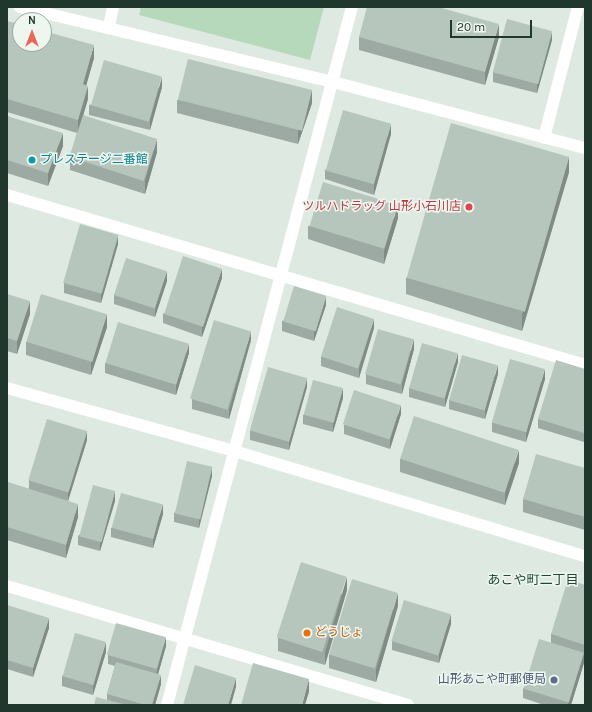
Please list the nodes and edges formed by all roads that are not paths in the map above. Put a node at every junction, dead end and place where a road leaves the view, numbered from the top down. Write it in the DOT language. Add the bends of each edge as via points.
graph roads {
  1 [pos="20,7"];
  2 [pos="113,7"];
  3 [pos="352,7"];
  4 [pos="578,7"];
  5 [pos="109,26"];
  6 [pos="333,82"];
  7 [pos="544,138"];
  8 [pos="585,148"];
  9 [pos="7,195"];
  10 [pos="282,274"];
  11 [pos="585,365"];
  12 [pos="7,388"];
  13 [pos="234,451"];
  14 [pos="585,556"];
  15 [pos="7,586"];
  16 [pos="184,638"];
  17 [pos="167,705"];
  18 [pos="408,705"];
  1 -- 5 [label="street"];
  2 -- 5 [label="street"];
  3 -- 6 [label="street"];
  4 -- 7 [label="street"];
  5 -- 6 [label="street"];
  6 -- 7 [label="street"];
  6 -- 10 [label="street"];
  7 -- 8 [label="street"];
  9 -- 10 [label="street"];
  10 -- 11 [label="street"];
  10 -- 13 [label="street"];
  12 -- 13 [label="street"];
  13 -- 14 [label="street"];
  13 -- 16 [label="street"];
  15 -- 16 [label="street"];
  16 -- 17 [label="street"];
  16 -- 18 [label="street"];
}
